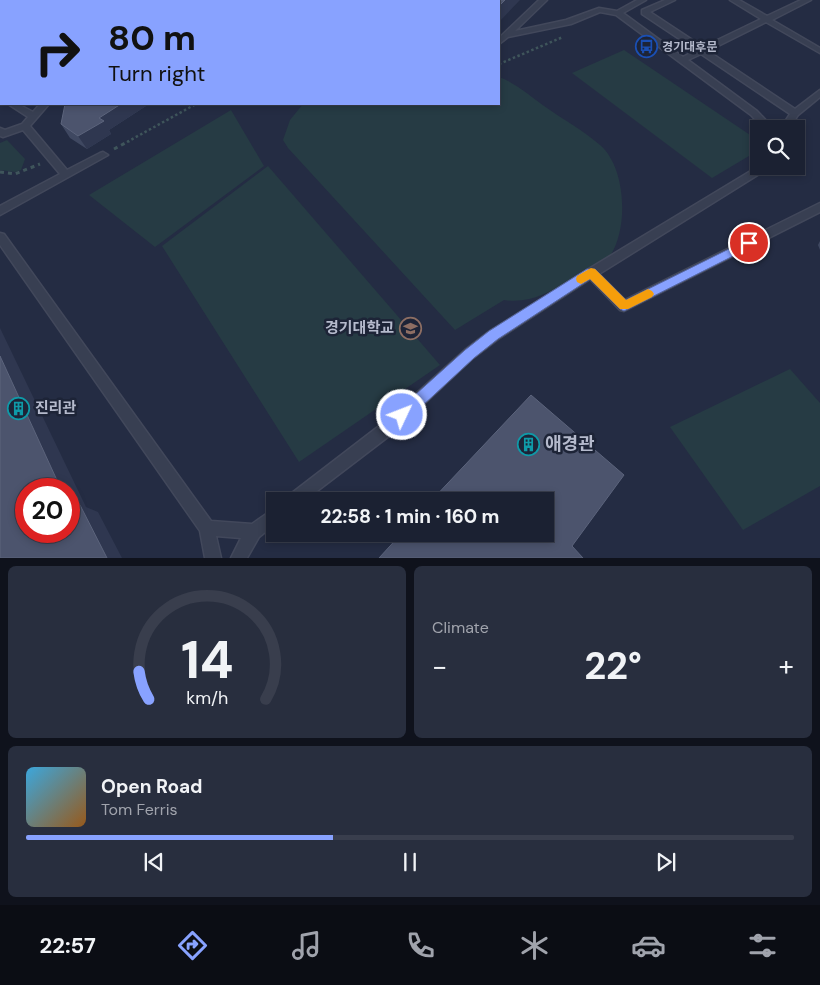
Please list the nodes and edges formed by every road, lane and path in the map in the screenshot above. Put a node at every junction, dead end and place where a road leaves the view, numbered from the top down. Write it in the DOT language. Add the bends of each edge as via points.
graph roads {
  1 [pos="543,0"];
  2 [pos="642,0"];
  3 [pos="670,0"];
  4 [pos="734,0"];
  5 [pos="807,0"];
  6 [pos="645,12"];
  7 [pos="618,13"];
  8 [pos="766,19"];
  9 [pos="628,20"];
  10 [pos="508,35"];
  11 [pos="567,35"];
  12 [pos="500,41"];
  13 [pos="702,50"];
  14 [pos="820,51"];
  15 [pos="682,60"];
  16 [pos="500,64"];
  17 [pos="820,93"];
  18 [pos="14,105"];
  19 [pos="44,105"];
  20 [pos="194,105"];
  21 [pos="794,113"];
  22 [pos="34,116"];
  23 [pos="762,120"];
  24 [pos="790,120"];
  25 [pos="25,126"];
  26 [pos="0,131"];
  27 [pos="103,155"];
  28 [pos="53,159"];
  29 [pos="0,172"];
  30 [pos="66,175"];
  31 [pos="752,175"];
  32 [pos="820,207"];
  33 [pos="0,211"];
  34 [pos="0,237"];
  35 [pos="591,273"];
  36 [pos="305,492"];
  37 [pos="266,522"];
  38 [pos="208,528"];
  39 [pos="254,532"];
  40 [pos="213,558"];
  41 [pos="238,558"];
  1 -- 10 [label="lane"];
  2 -- 7 [label="lane"];
  3 -- 6 [label="lane"];
  4 -- 8 [label="lane"];
  5 -- 8 [label="lane"];
  6 -- 9 [label="lane"];
  6 -- 13 [label="lane"];
  7 -- 9 [label="lane"];
  7 -- 10 [label="lane" via="598,10 568,22"];
  8 -- 13 [label="lane"];
  8 -- 14 [label="lane"];
  9 -- 15 [label="lane"];
  10 -- 12 [label="lane"];
  11 -- 16 [label="path"];
  13 -- 15 [label="lane"];
  13 -- 21 [label="lane"];
  15 -- 23 [label="lane"];
  17 -- 21 [label="lane"];
  18 -- 22 [label="lane"];
  19 -- 22 [label="lane"];
  20 -- 27 [label="path"];
  21 -- 24 [label="lane"];
  22 -- 25 [label="lane"];
  25 -- 26 [label="lane" via="3,134"];
  25 -- 28 [label="lane"];
  27 -- 30 [label="lane"];
  28 -- 29 [label="path" via="15,174"];
  28 -- 30 [label="lane"];
  30 -- 33 [label="lane"];
  31 -- 35 [label="lane"];
  32 -- 35 [label="lane" via="624,306"];
  34 -- 38 [label="lane"];
  35 -- 36 [label="lane" via="469,354 388,428"];
  37 -- 39 [label="lane"];
  38 -- 39 [label="lane"];
  38 -- 40 [label="lane"];
  39 -- 41 [label="lane"];
}
